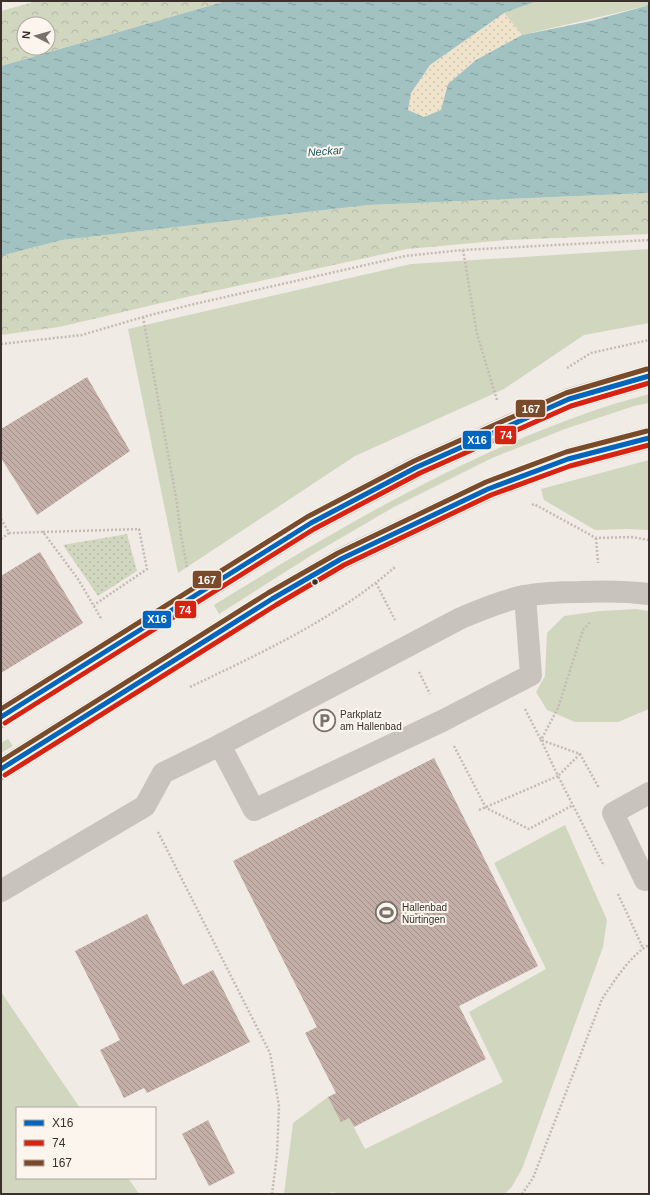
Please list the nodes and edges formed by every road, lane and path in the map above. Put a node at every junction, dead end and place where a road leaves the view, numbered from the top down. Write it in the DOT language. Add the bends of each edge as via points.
graph roads {
  1 [pos="649,240"];
  2 [pos="463,250"];
  3 [pos="143,317"];
  4 [pos="1,344"];
  5 [pos="649,376"];
  6 [pos="499,406"];
  7 [pos="649,438"];
  8 [pos="527,506"];
  9 [pos="1,519"];
  10 [pos="43,532"];
  11 [pos="9,534"];
  12 [pos="596,538"];
  13 [pos="1,539"];
  14 [pos="649,540"];
  15 [pos="397,566"];
  16 [pos="187,570"];
  17 [pos="601,591"];
  18 [pos="649,594"];
  19 [pos="525,596"];
  20 [pos="94,605"];
  21 [pos="103,622"];
  22 [pos="512,684"];
  23 [pos="184,690"];
  24 [pos="1,717"];
  25 [pos="541,740"];
  26 [pos="220,745"];
  27 [pos="454,745"];
  28 [pos="1,769"];
  29 [pos="649,793"];
  30 [pos="573,805"];
  31 [pos="145,806"];
  32 [pos="486,808"];
  33 [pos="479,810"];
  34 [pos="613,813"];
  35 [pos="649,878"];
  36 [pos="1,891"];
  37 [pos="649,945"];
  38 [pos="272,1194"];
  39 [pos="522,1194"];
  1 -- 2 [label="path"];
  2 -- 3 [label="path" via="405,256"];
  2 -- 6 [label="path" via="477,334"];
  3 -- 4 [label="path" via="82,335"];
  3 -- 16 [label="path"];
  5 -- 24 [label="main road" via="569,399 417,467 311,523"];
  7 -- 28 [label="main road" via="568,459 488,489 341,559 272,599"];
  8 -- 12 [label="path" via="534,504"];
  9 -- 11 [label="path"];
  10 -- 11 [label="path"];
  10 -- 20 [label="path" via="78,578"];
  10 -- 20 [label="path" via="139,530 147,568"];
  11 -- 13 [label="path"];
  12 -- 14 [label="path" via="632,537"];
  12 -- 17 [label="path"];
  15 -- 23 [label="path" via="328,616"];
  17 -- 18 [label="street"];
  17 -- 19 [label="street"];
  17 -- 25 [label="path" via="600,611 583,630 558,708"];
  19 -- 22 [label="street" via="531,675"];
  19 -- 26 [label="street" via="492,605 461,618"];
  20 -- 21 [label="path"];
  22 -- 25 [label="path"];
  22 -- 26 [label="street" via="442,721 254,810"];
  25 -- 32 [label="path" via="558,776"];
  25 -- 34 [label="path" via="580,754"];
  26 -- 31 [label="street" via="163,773"];
  27 -- 32 [label="path"];
  29 -- 34 [label="street"];
  30 -- 32 [label="path" via="529,829"];
  31 -- 36 [label="street"];
  31 -- 38 [label="path" via="270,1053 279,1106"];
  32 -- 33 [label="path"];
  34 -- 35 [label="street" via="646,880"];
  37 -- 39 [label="path" via="643,948 618,975 602,999 533,1178"];
}
